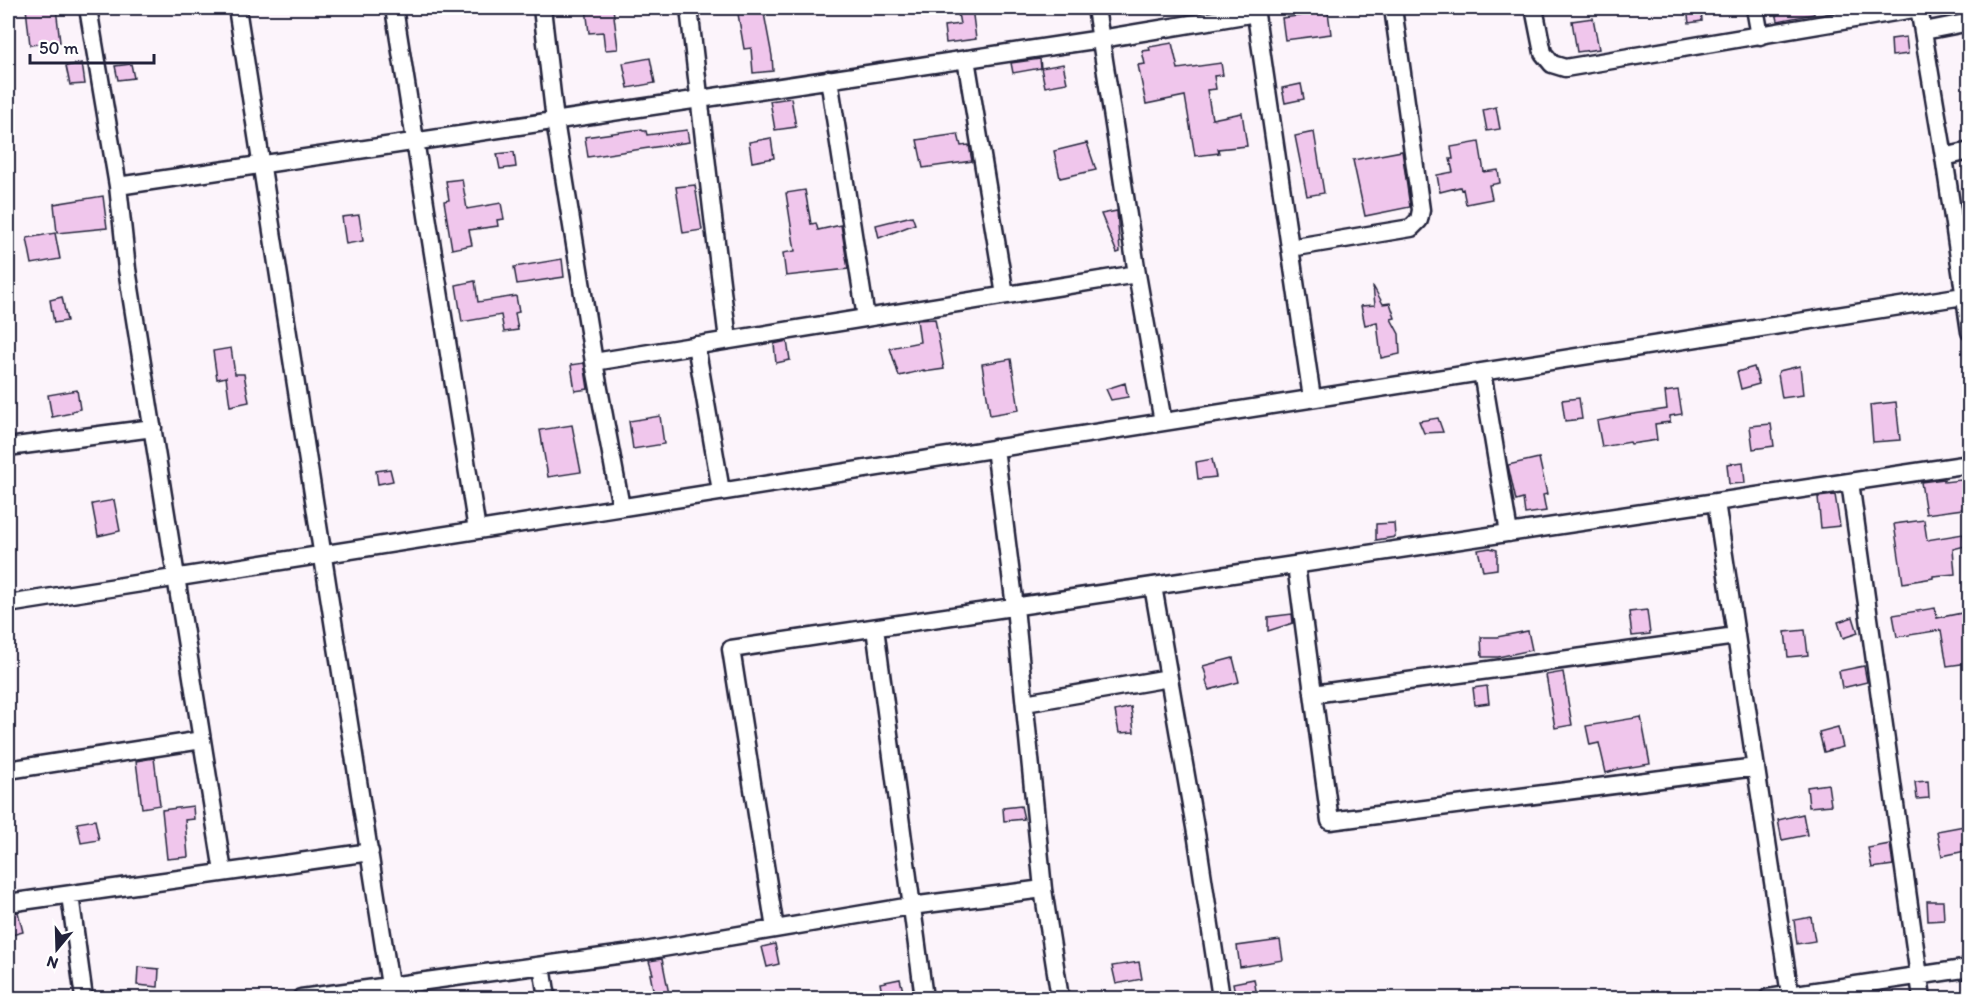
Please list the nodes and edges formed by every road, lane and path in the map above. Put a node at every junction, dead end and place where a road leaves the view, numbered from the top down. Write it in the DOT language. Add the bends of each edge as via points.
graph roads {
  1 [pos="88,8"];
  2 [pos="237,8"];
  3 [pos="394,8"];
  4 [pos="542,8"];
  5 [pos="689,8"];
  6 [pos="1096,8"];
  7 [pos="1393,8"];
  8 [pos="1534,8"];
  9 [pos="1755,8"];
  10 [pos="1919,8"];
  11 [pos="1255,10"];
  12 [pos="1970,22"];
  13 [pos="1924,31"];
  14 [pos="1760,36"];
  15 [pos="1101,39"];
  16 [pos="966,59"];
  17 [pos="829,79"];
  18 [pos="700,98"];
  19 [pos="555,121"];
  20 [pos="416,142"];
  21 [pos="1970,151"];
  22 [pos="1944,157"];
  23 [pos="262,166"];
  24 [pos="118,186"];
  25 [pos="1290,248"];
  26 [pos="1137,274"];
  27 [pos="1005,295"];
  28 [pos="1967,295"];
  29 [pos="866,318"];
  30 [pos="1970,332"];
  31 [pos="728,340"];
  32 [pos="696,345"];
  33 [pos="594,362"];
  34 [pos="1482,372"];
  35 [pos="1312,398"];
  36 [pos="1163,422"];
  37 [pos="153,429"];
  38 [pos="8,447"];
  39 [pos="995,448"];
  40 [pos="1970,464"];
  41 [pos="1850,482"];
  42 [pos="721,492"];
  43 [pos="1716,502"];
  44 [pos="621,507"];
  45 [pos="477,530"];
  46 [pos="1509,533"];
  47 [pos="323,554"];
  48 [pos="1296,565"];
  49 [pos="177,577"];
  50 [pos="1153,586"];
  51 [pos="8,604"];
  52 [pos="1015,607"];
  53 [pos="875,628"];
  54 [pos="1736,636"];
  55 [pos="1168,678"];
  56 [pos="1313,694"];
  57 [pos="1025,703"];
  58 [pos="202,740"];
  59 [pos="1756,767"];
  60 [pos="8,770"];
  61 [pos="370,852"];
  62 [pos="223,872"];
  63 [pos="1043,889"];
  64 [pos="70,895"];
  65 [pos="8,903"];
  66 [pos="911,906"];
  67 [pos="775,929"];
  68 [pos="542,966"];
  69 [pos="1970,968"];
  70 [pos="1919,976"];
  71 [pos="392,993"];
  72 [pos="1790,994"];
  73 [pos="84,999"];
  74 [pos="302,999"];
  75 [pos="547,999"];
  76 [pos="924,999"];
  77 [pos="1060,999"];
  78 [pos="1221,999"];
  79 [pos="1768,999"];
  80 [pos="1922,999"];
  1 -- 24 [label="street"];
  2 -- 23 [label="street"];
  3 -- 20 [label="street"];
  4 -- 19 [label="street"];
  5 -- 18 [label="street"];
  6 -- 15 [label="street"];
  7 -- 25 [label="street" via="1421,210 1419,220 1411,228"];
  8 -- 14 [label="street" via="1543,53 1552,64 1565,68"];
  9 -- 14 [label="street"];
  10 -- 13 [label="street"];
  10 -- 14 [label="street"];
  11 -- 15 [label="street"];
  11 -- 25 [label="street"];
  12 -- 13 [label="street"];
  13 -- 22 [label="street"];
  15 -- 16 [label="street"];
  15 -- 26 [label="street"];
  16 -- 17 [label="street"];
  16 -- 27 [label="street"];
  17 -- 18 [label="street"];
  17 -- 29 [label="street"];
  18 -- 19 [label="street"];
  18 -- 31 [label="street"];
  19 -- 20 [label="street"];
  19 -- 33 [label="street"];
  20 -- 23 [label="street"];
  20 -- 45 [label="street"];
  21 -- 22 [label="street"];
  22 -- 28 [label="street"];
  23 -- 24 [label="street"];
  23 -- 47 [label="street"];
  24 -- 37 [label="street"];
  25 -- 35 [label="street"];
  26 -- 27 [label="street"];
  26 -- 36 [label="street"];
  27 -- 29 [label="street"];
  28 -- 30 [label="street"];
  28 -- 34 [label="street"];
  29 -- 31 [label="street"];
  31 -- 32 [label="street"];
  32 -- 33 [label="street"];
  32 -- 42 [label="street"];
  33 -- 44 [label="street"];
  34 -- 35 [label="street"];
  34 -- 46 [label="street"];
  35 -- 36 [label="street"];
  36 -- 39 [label="street"];
  37 -- 38 [label="street"];
  37 -- 49 [label="street"];
  39 -- 42 [label="street"];
  39 -- 52 [label="street"];
  40 -- 41 [label="street"];
  41 -- 43 [label="street"];
  41 -- 70 [label="street"];
  42 -- 44 [label="street"];
  43 -- 46 [label="street"];
  43 -- 54 [label="street"];
  44 -- 45 [label="street"];
  45 -- 47 [label="street"];
  46 -- 48 [label="street"];
  47 -- 49 [label="street"];
  47 -- 61 [label="street"];
  48 -- 50 [label="street"];
  48 -- 56 [label="street"];
  49 -- 51 [label="street"];
  49 -- 58 [label="street"];
  50 -- 52 [label="street"];
  50 -- 55 [label="street"];
  52 -- 53 [label="street"];
  52 -- 57 [label="street"];
  53 -- 66 [label="street"];
  53 -- 67 [label="street" via="731,650"];
  54 -- 56 [label="street"];
  54 -- 59 [label="street"];
  55 -- 57 [label="street"];
  55 -- 78 [label="street"];
  56 -- 59 [label="street" via="1330,821"];
  57 -- 63 [label="street"];
  58 -- 60 [label="street"];
  58 -- 62 [label="street"];
  59 -- 72 [label="street"];
  61 -- 62 [label="street"];
  61 -- 71 [label="street"];
  62 -- 64 [label="street"];
  63 -- 66 [label="street"];
  63 -- 77 [label="street"];
  64 -- 65 [label="street"];
  64 -- 73 [label="street"];
  66 -- 67 [label="street"];
  66 -- 76 [label="street"];
  67 -- 68 [label="street"];
  68 -- 71 [label="street"];
  68 -- 75 [label="street"];
  69 -- 70 [label="street"];
  70 -- 72 [label="street"];
  70 -- 80 [label="street"];
  71 -- 74 [label="street"];
  72 -- 79 [label="street"];
}
